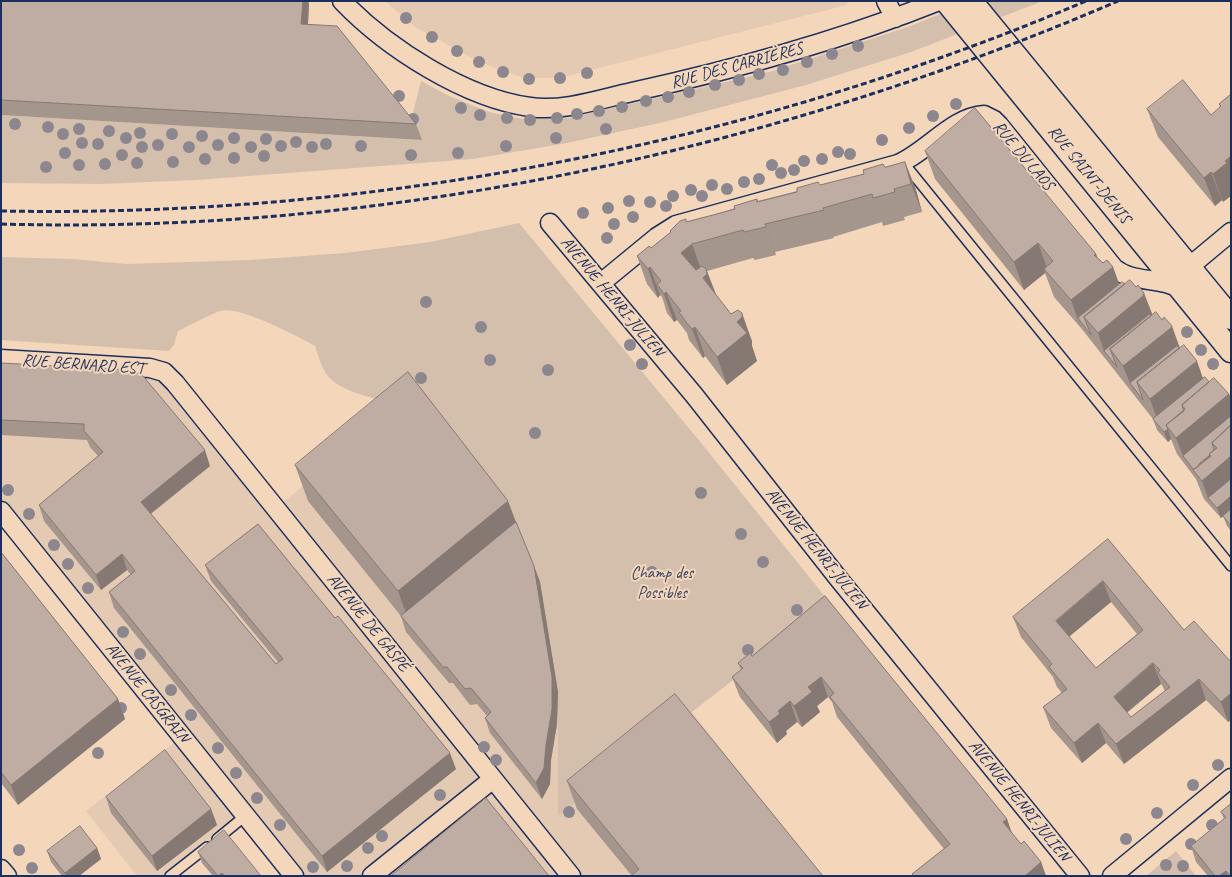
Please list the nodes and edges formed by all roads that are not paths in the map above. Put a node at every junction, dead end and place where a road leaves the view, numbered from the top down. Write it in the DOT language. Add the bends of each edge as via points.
graph roads {
  1 [pos="342,1"];
  2 [pos="886,1"];
  3 [pos="939,1"];
  4 [pos="946,1"];
  5 [pos="971,1"];
  6 [pos="895,18"];
  7 [pos="904,162"];
  8 [pos="550,223"];
  9 [pos="1231,232"];
  10 [pos="1189,267"];
  11 [pos="602,283"];
  12 [pos="1182,290"];
  13 [pos="1231,318"];
  14 [pos="1231,351"];
  15 [pos="1,359"];
  16 [pos="164,372"];
  17 [pos="1,511"];
  18 [pos="1231,566"];
  19 [pos="1231,778"];
  20 [pos="493,779"];
  21 [pos="245,816"];
  22 [pos="1,869"];
  23 [pos="7,876"];
  24 [pos="170,876"];
  25 [pos="294,876"];
  26 [pos="372,876"];
  27 [pos="571,876"];
  28 [pos="1080,876"];
  29 [pos="1112,876"];
  1 -- 6 [label="street, RUE DES CARRIÈRES" via="399,51 428,68 492,98 530,107 560,107 713,74 794,52"];
  2 -- 6 [label="street"];
  3 -- 6 [label="street, RUE DES CARRIÈRES"];
  4 -- 12 [label="main road, RUE SAINT-DENIS"];
  5 -- 10 [label="main road, RUE SAINT-DENIS"];
  7 -- 11 [label="street, RUE DU LAOS" via="683,222 657,237"];
  7 -- 12 [label="street, RUE DU LAOS" via="964,120 988,116 999,125 1114,268 1126,275 1169,283"];
  7 -- 18 [label="lane"];
  8 -- 11 [label="street, AVENUE HENRI-JULIEN"];
  9 -- 10 [label="street"];
  10 -- 13 [label="main road, RUE SAINT-DENIS"];
  11 -- 28 [label="street, AVENUE HENRI-JULIEN"];
  12 -- 14 [label="main road, RUE SAINT-DENIS"];
  15 -- 16 [label="street, RUE BERNARD EST" via="150,368"];
  16 -- 20 [label="street, AVENUE DE GASPÉ" via="176,383"];
  17 -- 21 [label="street, AVENUE CASGRAIN"];
  19 -- 29 [label="street"];
  20 -- 26 [label="street"];
  20 -- 27 [label="street, AVENUE DE GASPÉ"];
  21 -- 24 [label="lane"];
  21 -- 25 [label="street, AVENUE CASGRAIN"];
  22 -- 23 [label="street"];
}
